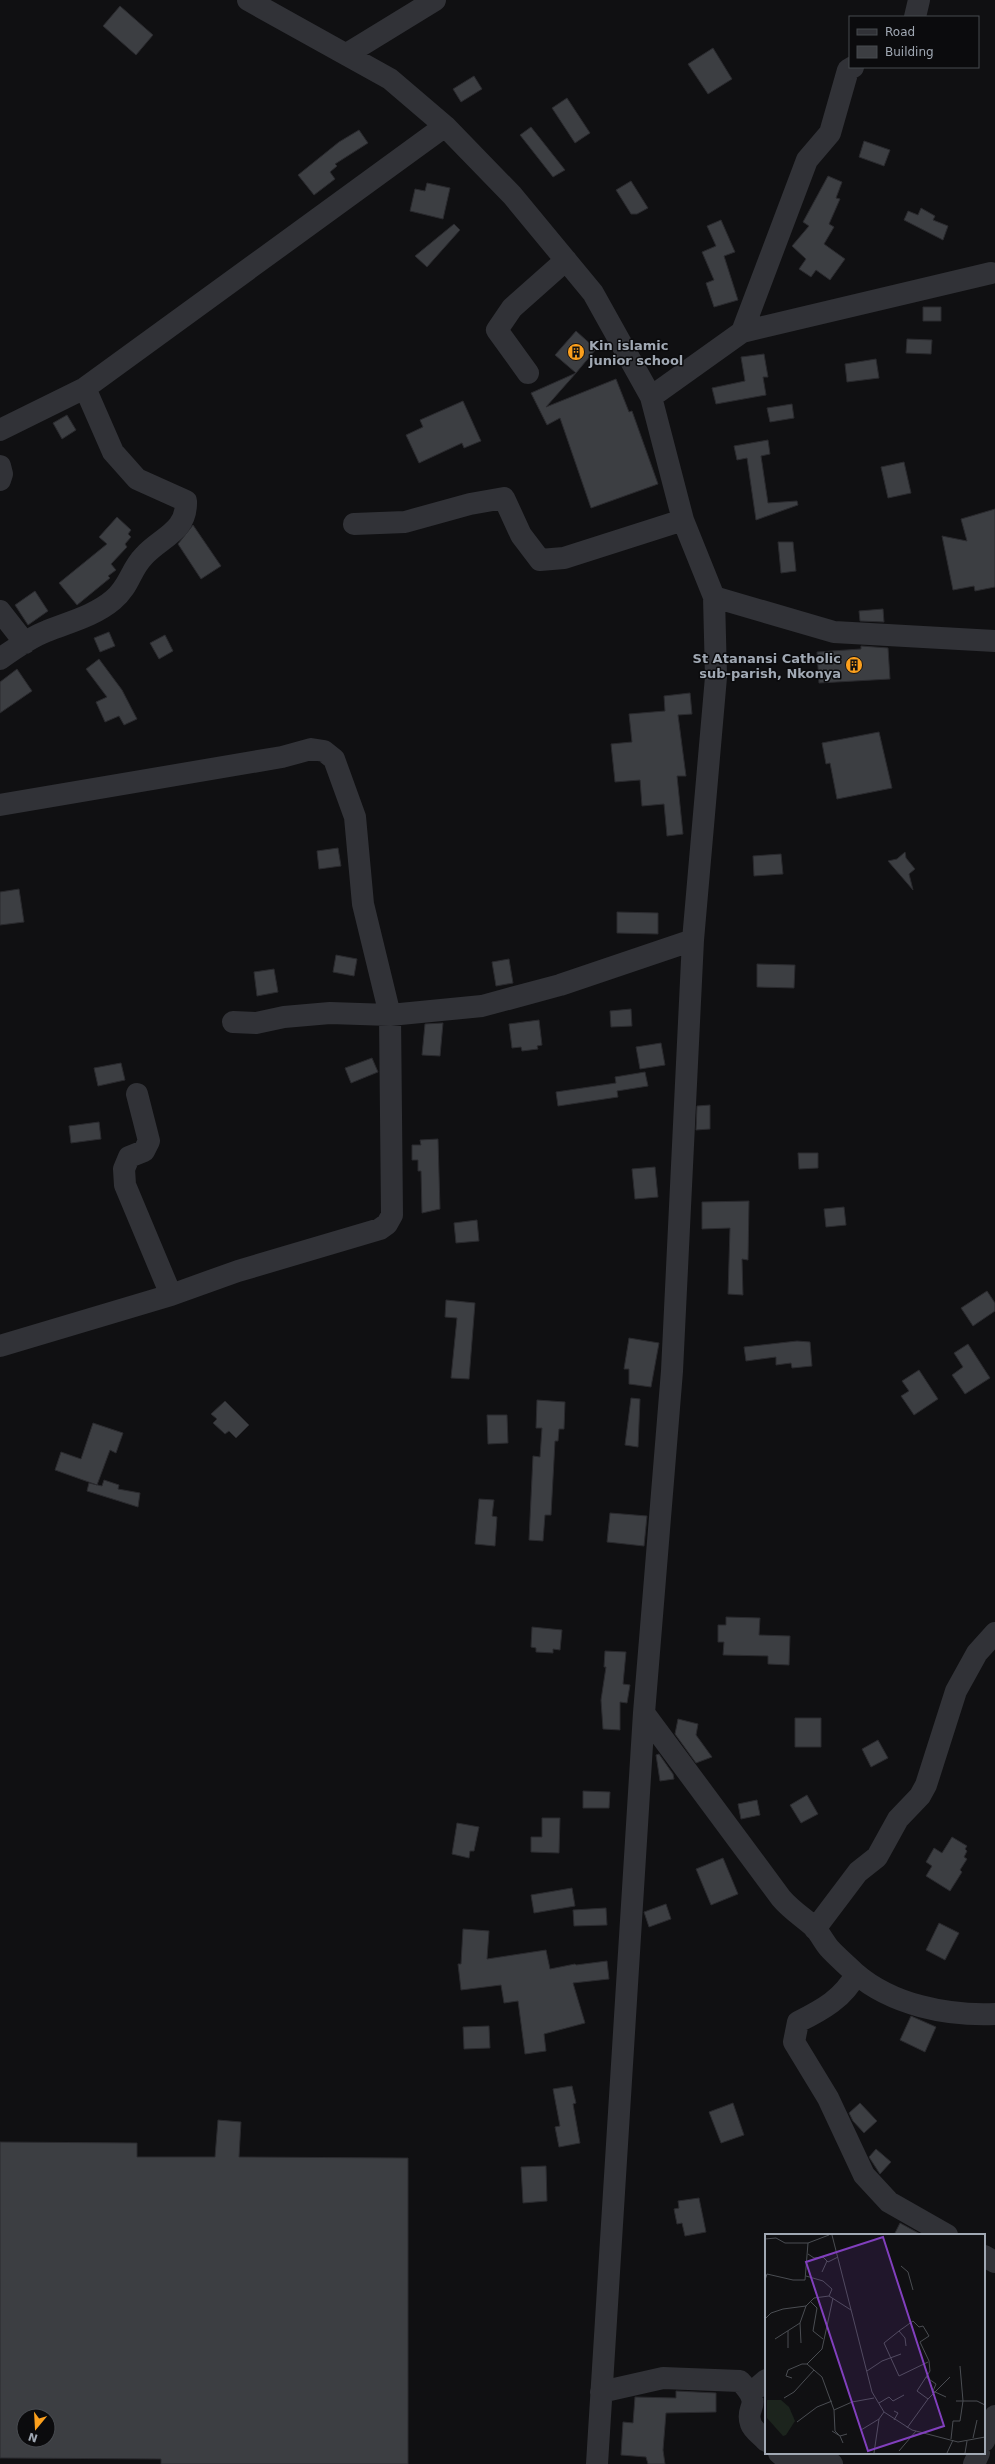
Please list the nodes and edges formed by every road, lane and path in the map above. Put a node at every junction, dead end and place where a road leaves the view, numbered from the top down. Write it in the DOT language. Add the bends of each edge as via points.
graph roads {
  1 [pos="248,0"];
  2 [pos="435,0"];
  3 [pos="919,0"];
  4 [pos="914,16"];
  5 [pos="346,54"];
  6 [pos="851,68"];
  7 [pos="445,126"];
  8 [pos="566,260"];
  9 [pos="991,273"];
  10 [pos="742,332"];
  11 [pos="528,373"];
  12 [pos="85,388"];
  13 [pos="651,397"];
  14 [pos="0,430"];
  15 [pos="0,466"];
  16 [pos="0,480"];
  17 [pos="683,520"];
  18 [pos="354,524"];
  19 [pos="714,597"];
  20 [pos="0,611"];
  21 [pos="995,641"];
  22 [pos="25,643"];
  23 [pos="0,659"];
  24 [pos="0,805"];
  25 [pos="693,940"];
  26 [pos="390,1015"];
  27 [pos="233,1022"];
  28 [pos="138,1094"];
  29 [pos="172,1295"];
  30 [pos="0,1346"];
  31 [pos="995,1632"];
  32 [pos="644,1713"];
  33 [pos="815,1929"];
  34 [pos="856,1974"];
  35 [pos="995,2014"];
  36 [pos="945,2234"];
  37 [pos="985,2257"];
  38 [pos="995,2262"];
  39 [pos="758,2386"];
  40 [pos="601,2392"];
  41 [pos="995,2416"];
  42 [pos="985,2439"];
  43 [pos="765,2440"];
  44 [pos="780,2454"];
  45 [pos="979,2454"];
  46 [pos="597,2464"];
  47 [pos="832,2464"];
  48 [pos="974,2464"];
  1 -- 5 [label="street"];
  2 -- 5 [label="street"];
  3 -- 4 [label="street"];
  5 -- 7 [label="street" via="390,79"];
  6 -- 10 [label="street" via="848,70 830,133 807,160"];
  7 -- 8 [label="street" via="512,195"];
  7 -- 12 [label="street"];
  8 -- 11 [label="street" via="512,308 496,330"];
  8 -- 13 [label="street" via="593,293"];
  9 -- 10 [label="street"];
  10 -- 13 [label="street"];
  12 -- 14 [label="street"];
  12 -- 22 [label="street" via="113,452 137,479 186,501 186,514 176,530 144,556 126,589 112,602 83,618 45,631"];
  13 -- 17 [label="street"];
  15 -- 16 [label="street"];
  17 -- 18 [label="street" via="564,558 540,560 521,535 504,498 470,504 405,522"];
  17 -- 19 [label="street"];
  19 -- 21 [label="street" via="834,632"];
  19 -- 25 [label="street" via="716,677"];
  20 -- 22 [label="street"];
  22 -- 23 [label="street"];
  24 -- 26 [label="street" via="282,757 299,751 324,751 334,759 355,817 364,904"];
  25 -- 26 [label="street" via="560,985 482,1006"];
  25 -- 32 [label="street" via="672,1371"];
  26 -- 27 [label="street" via="330,1013 284,1017 256,1023"];
  26 -- 29 [label="street" via="393,1180 392,1215 387,1224 380,1229 238,1271"];
  28 -- 29 [label="street" via="150,1141 144,1151 129,1157 124,1169 125,1185"];
  29 -- 30 [label="street"];
  31 -- 33 [label="street" via="977,1653 956,1691 926,1785 920,1796 898,1818 877,1858 858,1872"];
  32 -- 33 [label="street" via="781,1898"];
  32 -- 40 [label="street"];
  33 -- 34 [label="street" via="829,1948"];
  34 -- 35 [label="street" via="880,1991 916,2004 974,2015"];
  34 -- 36 [label="street" via="850,1987 832,2003 798,2022 794,2042 828,2098 864,2176 889,2202"];
  37 -- 38 [label="street"];
  39 -- 40 [label="street" via="740,2381 663,2378"];
  39 -- 43 [label="street" via="750,2413 751,2424"];
  40 -- 46 [label="street"];
  41 -- 42 [label="street"];
  44 -- 47 [label="street" via="784,2457"];
  45 -- 48 [label="street"];
}
